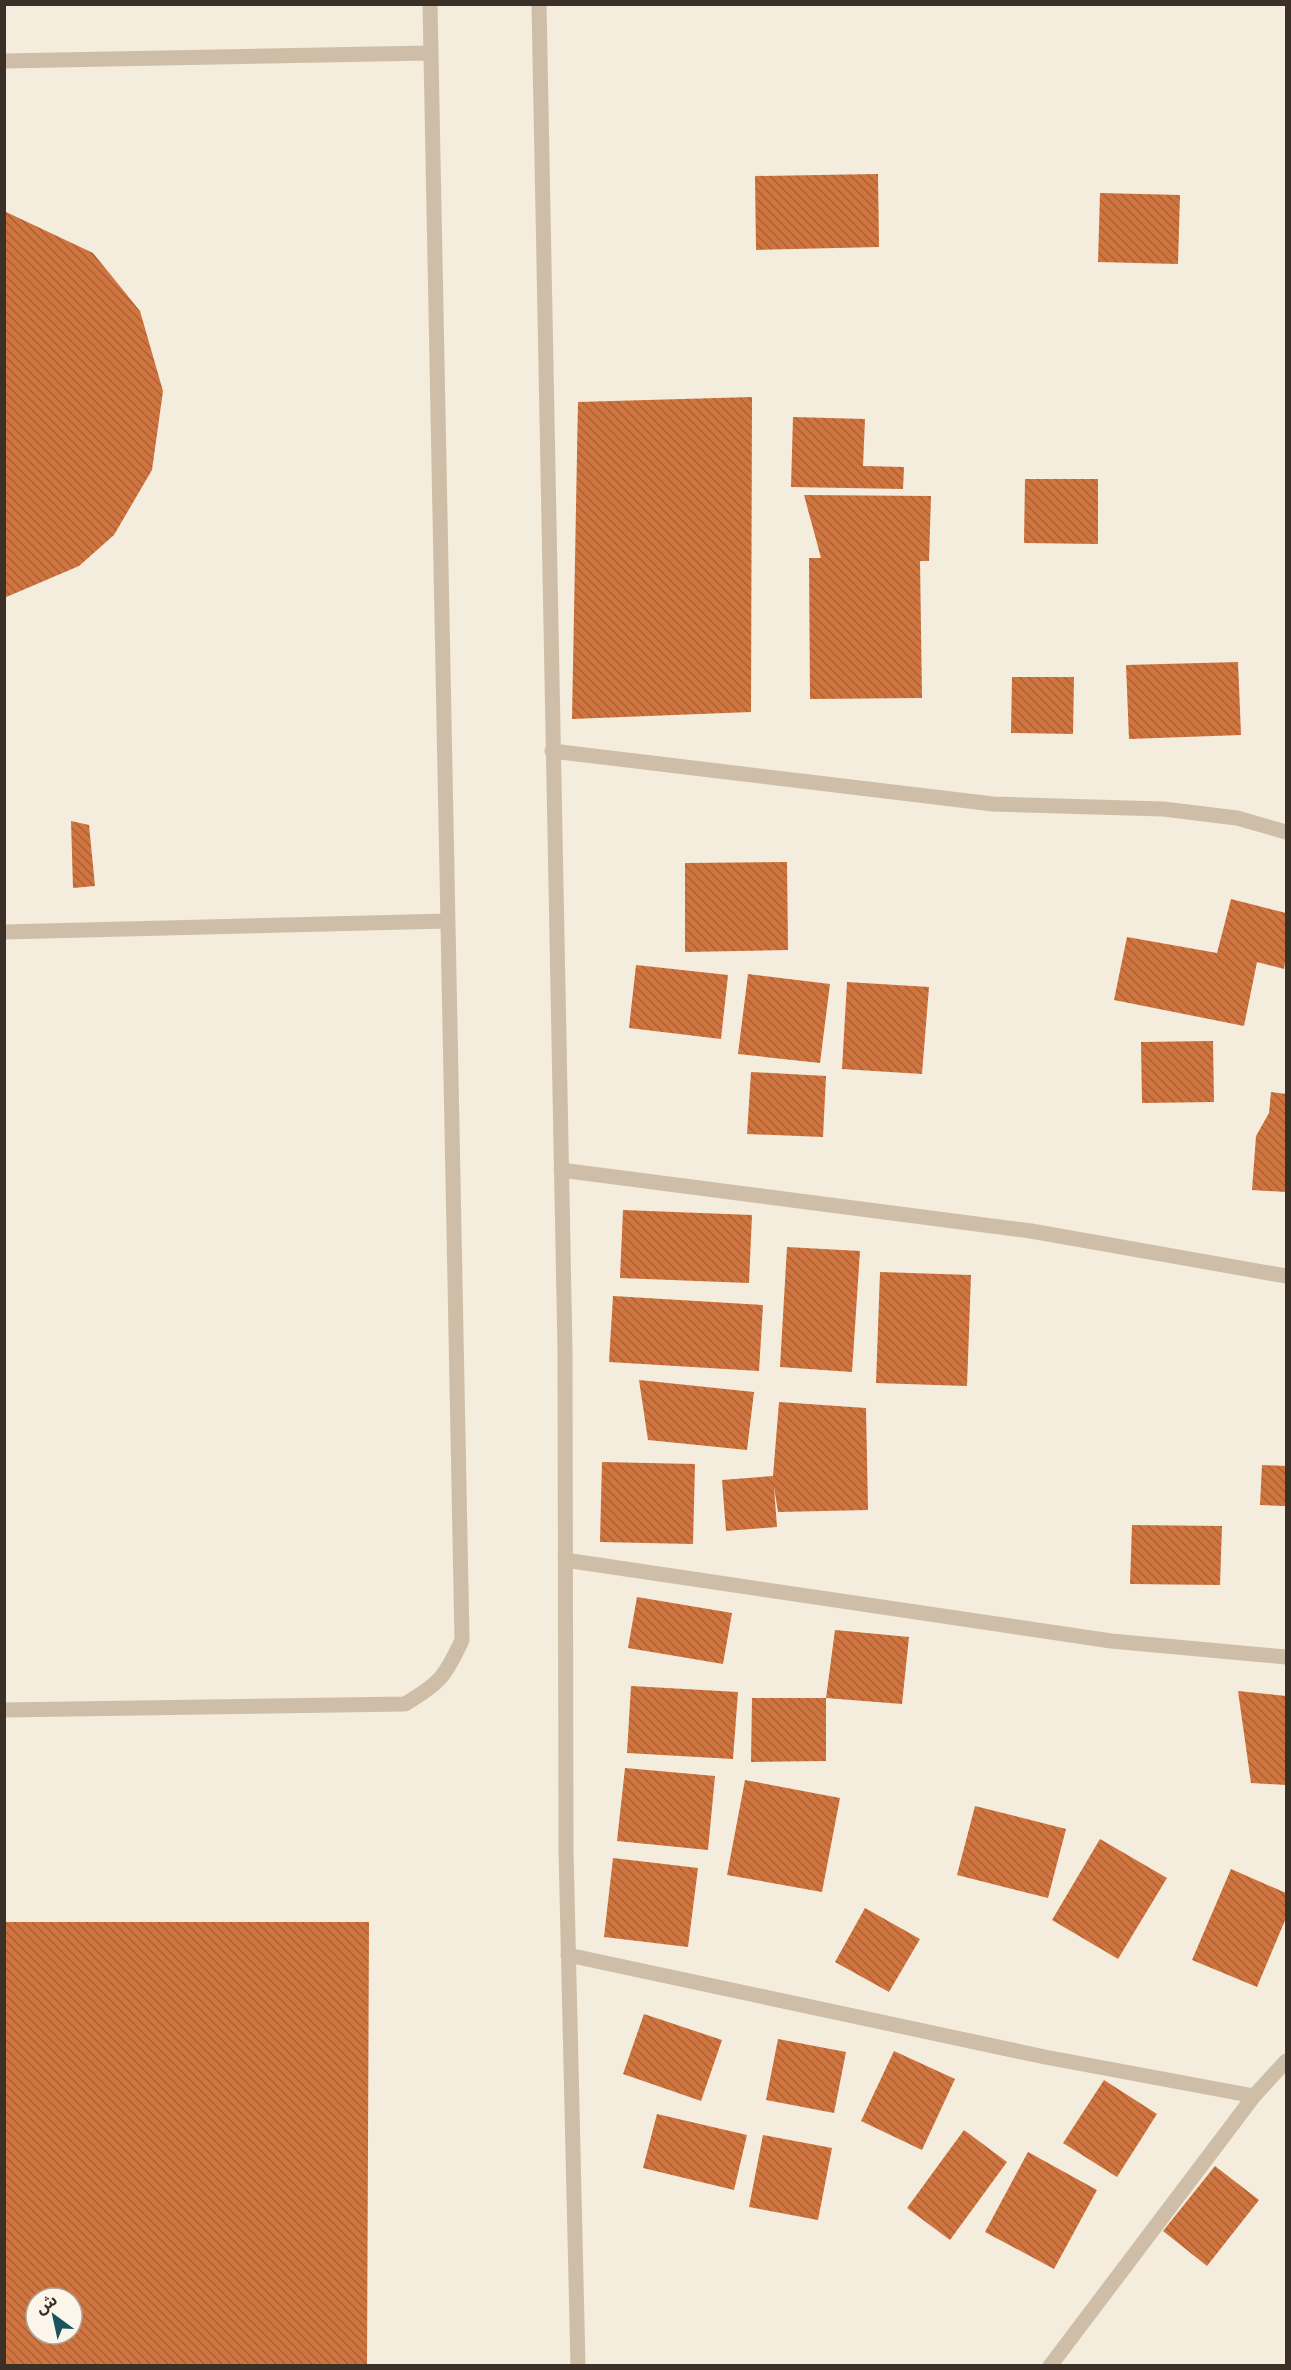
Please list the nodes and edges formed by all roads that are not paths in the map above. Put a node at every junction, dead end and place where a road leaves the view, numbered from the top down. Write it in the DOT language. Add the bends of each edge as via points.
graph roads {
  1 [pos="430,4"];
  2 [pos="539,4"];
  3 [pos="430,53"];
  4 [pos="4,61"];
  5 [pos="552,751"];
  6 [pos="1287,832"];
  7 [pos="448,921"];
  8 [pos="4,932"];
  9 [pos="561,1170"];
  10 [pos="1287,1276"];
  11 [pos="565,1560"];
  12 [pos="1287,1657"];
  13 [pos="4,1710"];
  14 [pos="568,1955"];
  15 [pos="1287,2061"];
  16 [pos="1254,2096"];
  17 [pos="578,2366"];
  18 [pos="1050,2366"];
  1 -- 3 [label="street"];
  2 -- 5 [label="street"];
  3 -- 4 [label="street"];
  3 -- 7 [label="street"];
  5 -- 6 [label="street" via="993,804 1163,809 1238,818"];
  5 -- 9 [label="street"];
  7 -- 8 [label="street"];
  7 -- 13 [label="street" via="462,1640 452,1663 441,1680 405,1704"];
  9 -- 10 [label="street" via="1031,1231"];
  9 -- 11 [label="street"];
  11 -- 12 [label="street" via="1111,1641"];
  11 -- 14 [label="street"];
  14 -- 16 [label="street" via="1045,2057"];
  14 -- 17 [label="street"];
  15 -- 16 [label="street"];
  16 -- 18 [label="street"];
}
